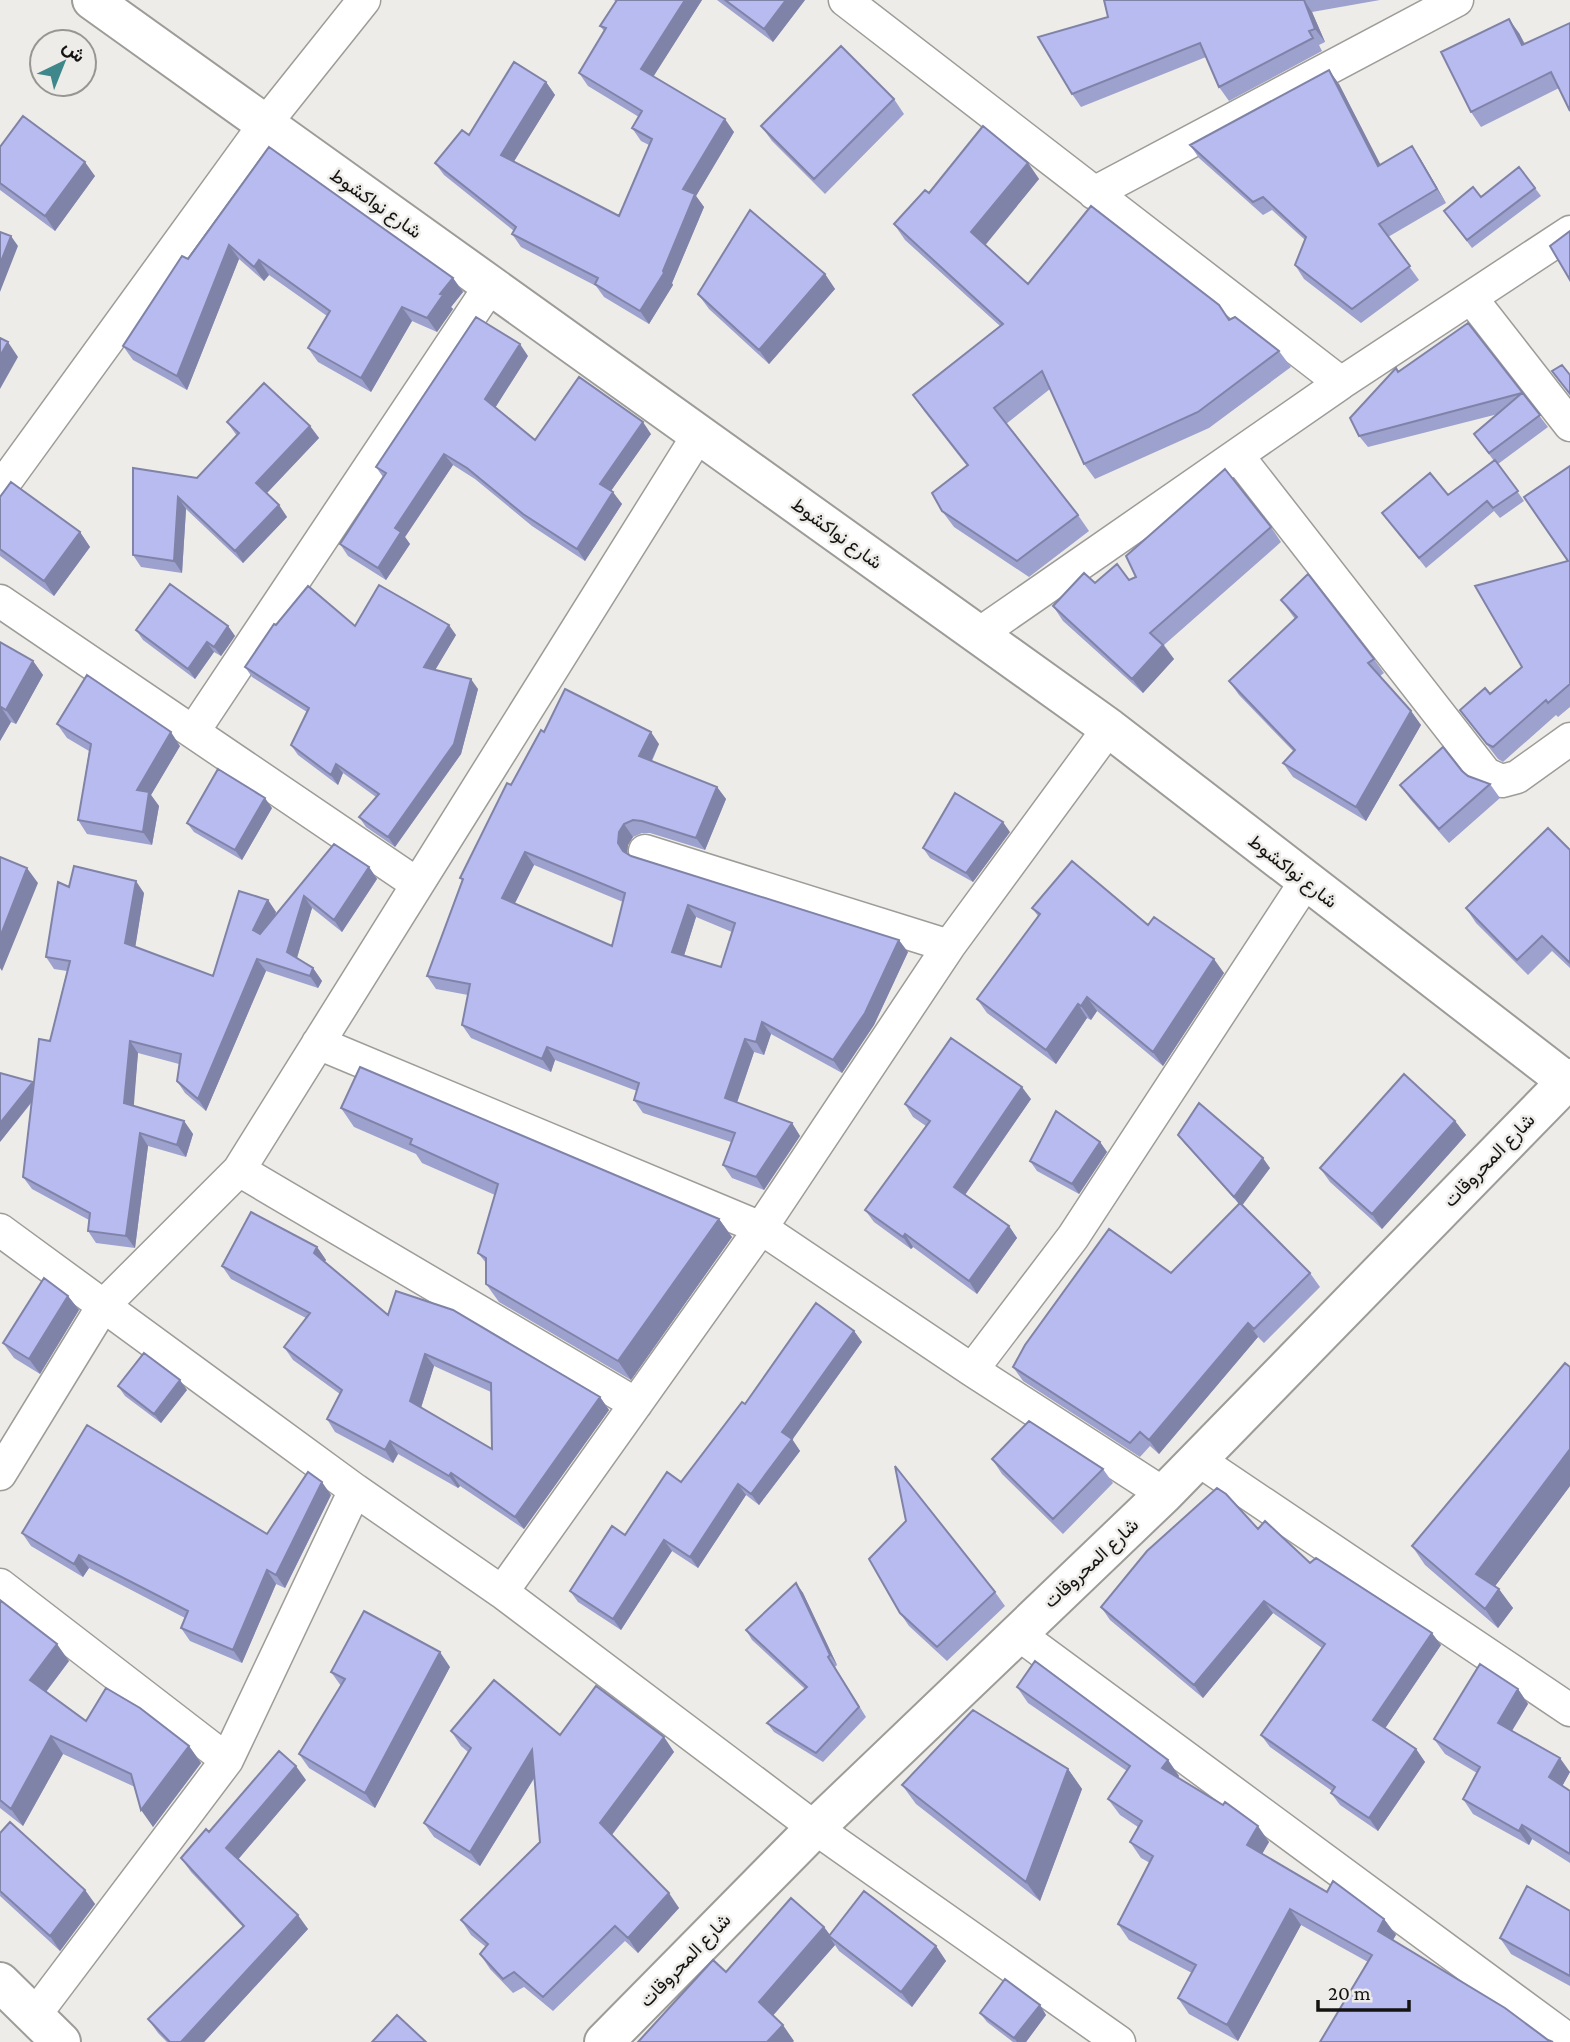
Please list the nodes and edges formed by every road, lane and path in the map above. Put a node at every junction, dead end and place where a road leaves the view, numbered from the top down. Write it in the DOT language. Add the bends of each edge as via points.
graph roads {
  1 [pos="92,0"];
  2 [pos="364,0"];
  3 [pos="845,0"];
  4 [pos="1457,0"];
  5 [pos="265,124"];
  6 [pos="1094,193"];
  7 [pos="1570,232"];
  8 [pos="491,285"];
  9 [pos="1471,298"];
  10 [pos="1341,383"];
  11 [pos="1570,425"];
  12 [pos="699,434"];
  13 [pos="1237,455"];
  14 [pos="0,489"];
  15 [pos="0,601"];
  16 [pos="979,634"];
  17 [pos="1109,728"];
  18 [pos="193,732"];
  19 [pos="1570,739"];
  20 [pos="645,851"];
  21 [pos="1306,881"];
  22 [pos="417,884"];
  23 [pos="948,946"];
  24 [pos="318,1043"];
  25 [pos="1569,1081"];
  26 [pos="239,1170"];
  27 [pos="761,1228"];
  28 [pos="0,1230"];
  29 [pos="103,1306"];
  30 [pos="972,1370"];
  31 [pos="636,1404"];
  32 [pos="1197,1459"];
  33 [pos="0,1474"];
  34 [pos="355,1490"];
  35 [pos="1164,1494"];
  36 [pos="0,1585"];
  37 [pos="502,1592"];
  38 [pos="1017,1633"];
  39 [pos="1570,1710"];
  40 [pos="227,1760"];
  41 [pos="815,1828"];
  42 [pos="0,1982"];
  43 [pos="34,2016"];
  44 [pos="1570,2041"];
  45 [pos="61,2042"];
  46 [pos="604,2042"];
  47 [pos="1119,2042"];
  1 -- 5 [label="street, شارع نواكشوط"];
  2 -- 5 [label="street"];
  3 -- 6 [label="street"];
  4 -- 6 [label="street"];
  5 -- 8 [label="street, شارع نواكشوط"];
  5 -- 14 [label="street"];
  6 -- 10 [label="street"];
  7 -- 9 [label="street"];
  8 -- 12 [label="street, شارع نواكشوط"];
  8 -- 18 [label="street"];
  9 -- 10 [label="street"];
  9 -- 11 [label="street"];
  10 -- 13 [label="street"];
  12 -- 16 [label="street, شارع نواكشوط"];
  12 -- 22 [label="street"];
  13 -- 16 [label="street"];
  13 -- 19 [label="street" via="1486,774 1502,781 1517,777"];
  15 -- 18 [label="street"];
  16 -- 17 [label="street, شارع نواكشوط"];
  17 -- 21 [label="street, شارع نواكشوط"];
  17 -- 23 [label="street"];
  18 -- 22 [label="street"];
  20 -- 23 [label="street"];
  21 -- 25 [label="street, شارع نواكشوط"];
  21 -- 30 [label="street" via="1073,1237"];
  22 -- 24 [label="street"];
  23 -- 27 [label="street"];
  24 -- 26 [label="street"];
  24 -- 27 [label="street"];
  25 -- 32 [label="street, شارع المحروقات"];
  26 -- 29 [label="street"];
  26 -- 31 [label="street"];
  27 -- 30 [label="street"];
  27 -- 31 [label="street"];
  28 -- 29 [label="street"];
  29 -- 33 [label="street"];
  29 -- 34 [label="street"];
  30 -- 35 [label="street"];
  31 -- 37 [label="street"];
  32 -- 35 [label="street, شارع المحروقات"];
  32 -- 39 [label="street"];
  34 -- 37 [label="street"];
  34 -- 40 [label="street"];
  35 -- 38 [label="street, شارع المحروقات"];
  36 -- 40 [label="street"];
  37 -- 41 [label="street"];
  38 -- 41 [label="street, شارع المحروقات"];
  38 -- 44 [label="street"];
  40 -- 43 [label="street"];
  41 -- 46 [label="street, شارع المحروقات"];
  41 -- 47 [label="street"];
  42 -- 43 [label="street"];
  43 -- 45 [label="street"];
}
